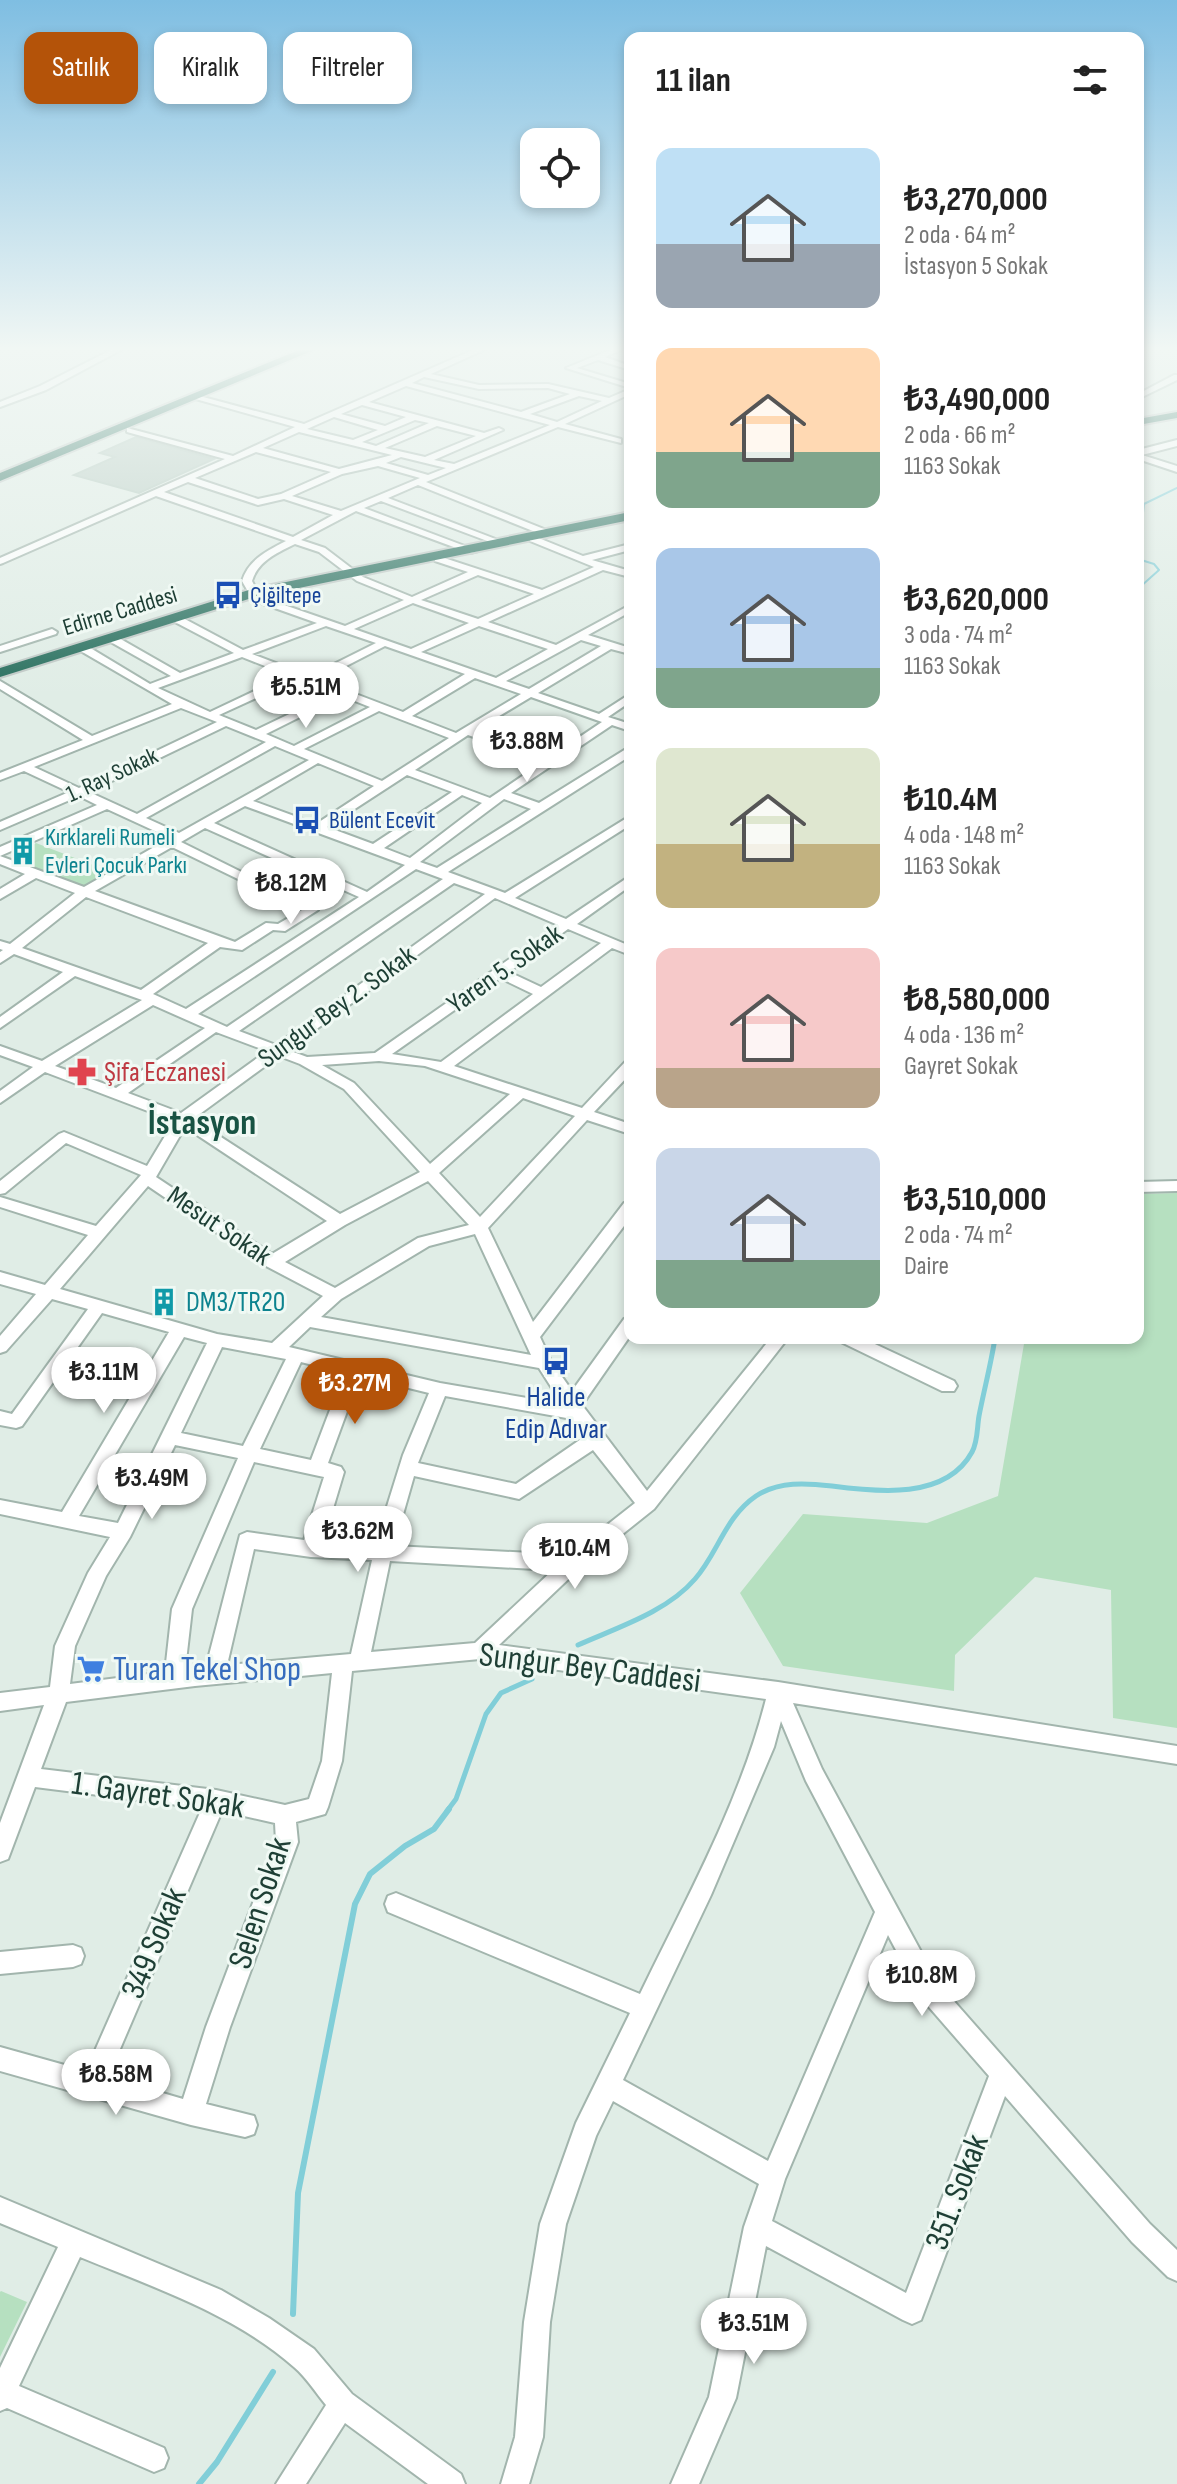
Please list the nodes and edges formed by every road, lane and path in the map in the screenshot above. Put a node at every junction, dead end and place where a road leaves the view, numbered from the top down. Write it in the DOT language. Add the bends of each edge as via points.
graph roads {
  1 [pos="27,466"];
  2 [pos="214,466"];
  3 [pos="317,466"];
  4 [pos="365,466"];
  5 [pos="386,466"];
  6 [pos="450,466"];
  7 [pos="454,467"];
  8 [pos="339,472"];
  9 [pos="0,477"];
  10 [pos="186,478"];
  11 [pos="423,480"];
  12 [pos="154,492"];
  13 [pos="284,496"];
  14 [pos="381,498"];
  15 [pos="250,500"];
  16 [pos="238,505"];
  17 [pos="356,508"];
  18 [pos="227,509"];
  19 [pos="215,513"];
  20 [pos="341,514"];
  21 [pos="624,519"];
  22 [pos="540,536"];
  23 [pos="292,539"];
  24 [pos="501,543"];
  25 [pos="624,548"];
  26 [pos="472,550"];
  27 [pos="609,552"];
  28 [pos="624,557"];
  29 [pos="438,559"];
  30 [pos="583,559"];
  31 [pos="0,561"];
  32 [pos="602,567"];
  33 [pos="477,572"];
  34 [pos="624,572"];
  35 [pos="355,575"];
  36 [pos="541,593"];
  37 [pos="255,596"];
  38 [pos="412,600"];
  39 [pos="624,611"];
  40 [pos="177,619"];
  41 [pos="480,622"];
  42 [pos="325,623"];
  43 [pos="343,630"];
  44 [pos="52,632"];
  45 [pos="579,636"];
  46 [pos="113,639"];
  47 [pos="384,643"];
  48 [pos="610,645"];
  49 [pos="83,648"];
  50 [pos="555,648"];
  51 [pos="0,649"];
  52 [pos="624,649"];
  53 [pos="410,653"];
  54 [pos="243,654"];
  55 [pos="473,674"];
  56 [pos="0,675"];
  57 [pos="297,675"];
  58 [pos="180,677"];
  59 [pos="310,680"];
  60 [pos="497,682"];
  61 [pos="0,684"];
  62 [pos="149,688"];
  63 [pos="340,693"];
  64 [pos="530,694"];
  65 [pos="624,702"];
  66 [pos="181,704"];
  67 [pos="376,708"];
  68 [pos="209,716"];
  69 [pos="403,717"];
  70 [pos="606,719"];
  71 [pos="224,723"];
  72 [pos="624,726"];
  73 [pos="462,734"];
  74 [pos="256,735"];
  75 [pos="91,740"];
  76 [pos="274,742"];
  77 [pos="294,750"];
  78 [pos="624,755"];
  79 [pos="318,759"];
  80 [pos="551,761"];
  81 [pos="24,767"];
  82 [pos="405,770"];
  83 [pos="0,777"];
  84 [pos="382,785"];
  85 [pos="461,791"];
  86 [pos="77,793"];
  87 [pos="496,798"];
  88 [pos="246,802"];
  89 [pos="104,806"];
  90 [pos="540,808"];
  91 [pos="136,819"];
  92 [pos="204,823"];
  93 [pos="624,823"];
  94 [pos="0,826"];
  95 [pos="316,829"];
  96 [pos="172,840"];
  97 [pos="373,850"];
  98 [pos="0,852"];
  99 [pos="0,860"];
  100 [pos="412,863"];
  101 [pos="437,873"];
  102 [pos="33,874"];
  103 [pos="452,878"];
  104 [pos="624,884"];
  105 [pos="83,893"];
  106 [pos="0,895"];
  107 [pos="500,895"];
  108 [pos="368,897"];
  109 [pos="570,923"];
  110 [pos="218,942"];
  111 [pos="611,942"];
  112 [pos="7,947"];
  113 [pos="624,948"];
  114 [pos="0,959"];
  115 [pos="74,970"];
  116 [pos="499,972"];
  117 [pos="542,993"];
  118 [pos="148,997"];
  119 [pos="187,1015"];
  120 [pos="0,1024"];
  121 [pos="222,1030"];
  122 [pos="0,1050"];
  123 [pos="278,1050"];
  124 [pos="379,1057"];
  125 [pos="305,1061"];
  126 [pos="445,1066"];
  127 [pos="41,1068"];
  128 [pos="624,1072"];
  129 [pos="521,1092"];
  130 [pos="116,1095"];
  131 [pos="0,1098"];
  132 [pos="585,1115"];
  133 [pos="183,1119"];
  134 [pos="624,1127"];
  135 [pos="429,1174"];
  136 [pos="148,1175"];
  137 [pos="1177,1186"];
  138 [pos="1144,1187"];
  139 [pos="0,1189"];
  140 [pos="0,1202"];
  141 [pos="339,1221"];
  142 [pos="624,1226"];
  143 [pos="480,1227"];
  144 [pos="100,1233"];
  145 [pos="272,1262"];
  146 [pos="0,1278"];
  147 [pos="48,1293"];
  148 [pos="335,1295"];
  149 [pos="98,1307"];
  150 [pos="308,1321"];
  151 [pos="179,1330"];
  152 [pos="624,1332"];
  153 [pos="532,1335"];
  154 [pos="217,1340"];
  155 [pos="775,1344"];
  156 [pos="860,1344"];
  157 [pos="0,1347"];
  158 [pos="275,1350"];
  159 [pos="296,1355"];
  160 [pos="544,1363"];
  161 [pos="354,1369"];
  162 [pos="948,1386"];
  163 [pos="440,1389"];
  164 [pos="575,1409"];
  165 [pos="0,1418"];
  166 [pos="169,1437"];
  167 [pos="595,1439"];
  168 [pos="248,1455"];
  169 [pos="317,1468"];
  170 [pos="408,1468"];
  171 [pos="647,1504"];
  172 [pos="0,1507"];
  173 [pos="66,1521"];
  174 [pos="123,1532"];
  175 [pos="311,1549"];
  176 [pos="380,1553"];
  177 [pos="573,1563"];
  178 [pos="480,1651"];
  179 [pos="351,1663"];
  180 [pos="214,1676"];
  181 [pos="174,1680"];
  182 [pos="778,1691"];
  183 [pos="59,1693"];
  184 [pos="0,1702"];
  185 [pos="1177,1755"];
  186 [pos="29,1777"];
  187 [pos="216,1800"];
  188 [pos="285,1815"];
  189 [pos="0,1852"];
  190 [pos="396,1904"];
  191 [pos="887,1911"];
  192 [pos="73,1956"];
  193 [pos="0,1963"];
  194 [pos="645,2008"];
  195 [pos="0,2059"];
  196 [pos="1002,2073"];
  197 [pos="608,2085"];
  198 [pos="92,2086"];
  199 [pos="191,2113"];
  200 [pos="245,2125"];
  201 [pos="773,2178"];
  202 [pos="0,2210"];
  203 [pos="757,2227"];
  204 [pos="75,2240"];
  205 [pos="1177,2268"];
  206 [pos="1,2393"];
  207 [pos="342,2404"];
  208 [pos="154,2458"];
  209 [pos="290,2484"];
  210 [pos="451,2484"];
  211 [pos="515,2484"];
  212 [pos="685,2484"];
  1 -- 9 [label="highway"];
  2 -- 10 [label="street"];
  3 -- 8 [label="street"];
  4 -- 8 [label="street"];
  5 -- 11 [label="street"];
  6 -- 7 [label="street"];
  7 -- 11 [label="street"];
  8 -- 13 [label="street"];
  10 -- 12 [label="street"];
  10 -- 15 [label="street"];
  11 -- 14 [label="street"];
  11 -- 22 [label="street"];
  12 -- 19 [label="street"];
  12 -- 31 [label="street"];
  13 -- 15 [label="street"];
  13 -- 20 [label="street"];
  14 -- 17 [label="street"];
  14 -- 24 [label="street"];
  15 -- 16 [label="street"];
  17 -- 20 [label="street"];
  17 -- 26 [label="street"];
  18 -- 19 [label="street"];
  19 -- 23 [label="street"];
  20 -- 23 [label="street"];
  21 -- 22 [label="highway, Edirne Caddesi"];
  22 -- 24 [label="highway, Edirne Caddesi"];
  22 -- 26 [label="highway, Edirne Caddesi"];
  22 -- 30 [label="street"];
  23 -- 35 [label="street" via="322,550"];
  23 -- 37 [label="street" via="250,571 247,585"];
  24 -- 26 [label="highway, Edirne Caddesi"];
  25 -- 27 [label="street"];
  26 -- 29 [label="highway, Edirne Caddesi"];
  26 -- 35 [label="highway, Edirne Caddesi"];
  27 -- 28 [label="street"];
  27 -- 30 [label="street"];
  29 -- 33 [label="street"];
  29 -- 35 [label="highway, Edirne Caddesi"];
  30 -- 32 [label="street"];
  32 -- 34 [label="street"];
  32 -- 36 [label="street"];
  33 -- 36 [label="street"];
  33 -- 38 [label="street"];
  35 -- 37 [label="highway, Edirne Caddesi"];
  35 -- 38 [label="street"];
  36 -- 41 [label="street"];
  37 -- 40 [label="highway, Edirne Caddesi"];
  37 -- 42 [label="street"];
  37 -- 56 [label="highway, Edirne Caddesi" via="116,634"];
  38 -- 41 [label="street"];
  38 -- 43 [label="street"];
  39 -- 45 [label="street"];
  40 -- 46 [label="highway, Edirne Caddesi"];
  40 -- 54 [label="street"];
  41 -- 50 [label="street"];
  41 -- 53 [label="street"];
  42 -- 43 [label="street"];
  42 -- 54 [label="street"];
  43 -- 47 [label="street"];
  44 -- 51 [label="street"];
  45 -- 48 [label="street"];
  45 -- 50 [label="street"];
  46 -- 49 [label="highway, Edirne Caddesi"];
  46 -- 58 [label="street"];
  47 -- 53 [label="street"];
  47 -- 59 [label="street"];
  48 -- 52 [label="street"];
  48 -- 64 [label="street"];
  49 -- 56 [label="highway, Edirne Caddesi"];
  49 -- 62 [label="street"];
  50 -- 60 [label="street"];
  53 -- 55 [label="street"];
  54 -- 57 [label="street"];
  54 -- 58 [label="street"];
  55 -- 60 [label="street"];
  55 -- 69 [label="street"];
  57 -- 59 [label="street"];
  57 -- 68 [label="street"];
  58 -- 62 [label="street"];
  59 -- 63 [label="street"];
  60 -- 64 [label="street"];
  61 -- 75 [label="street"];
  62 -- 66 [label="street"];
  63 -- 67 [label="street"];
  63 -- 74 [label="street"];
  64 -- 70 [label="street"];
  64 -- 73 [label="street"];
  65 -- 70 [label="street"];
  66 -- 68 [label="street"];
  66 -- 75 [label="street"];
  67 -- 69 [label="street"];
  67 -- 77 [label="street"];
  68 -- 71 [label="street"];
  69 -- 73 [label="street"];
  70 -- 72 [label="street"];
  70 -- 80 [label="street"];
  71 -- 74 [label="street"];
  71 -- 86 [label="street, 1. Ray Sokak"];
  73 -- 80 [label="street"];
  73 -- 82 [label="street"];
  74 -- 76 [label="street"];
  75 -- 81 [label="street"];
  76 -- 77 [label="street"];
  76 -- 91 [label="street"];
  77 -- 79 [label="street"];
  78 -- 90 [label="street"];
  79 -- 84 [label="street"];
  79 -- 88 [label="street"];
  80 -- 87 [label="street"];
  81 -- 83 [label="street"];
  81 -- 86 [label="street"];
  82 -- 84 [label="street"];
  82 -- 85 [label="street"];
  84 -- 95 [label="street"];
  85 -- 87 [label="street"];
  85 -- 97 [label="street"];
  86 -- 89 [label="street"];
  86 -- 94 [label="street, 1. Ray Sokak"];
  87 -- 90 [label="street"];
  87 -- 100 [label="street"];
  88 -- 92 [label="street"];
  88 -- 95 [label="street"];
  89 -- 91 [label="street"];
  89 -- 98 [label="street"];
  90 -- 101 [label="street"];
  91 -- 96 [label="street"];
  92 -- 96 [label="street"];
  92 -- 108 [label="street"];
  93 -- 107 [label="street, Sungur Bey 2. Sokak"];
  95 -- 97 [label="street"];
  96 -- 105 [label="street"];
  96 -- 110 [label="street" via="312,910 237,947"];
  97 -- 100 [label="street"];
  99 -- 102 [label="street"];
  100 -- 101 [label="street"];
  100 -- 108 [label="street"];
  101 -- 103 [label="street"];
  102 -- 105 [label="street"];
  102 -- 106 [label="street"];
  103 -- 107 [label="street"];
  103 -- 121 [label="street"];
  104 -- 109 [label="street, Yaren 5. Sokak"];
  105 -- 110 [label="street"];
  105 -- 112 [label="street"];
  107 -- 109 [label="street"];
  107 -- 123 [label="street, Sungur Bey 2. Sokak"];
  108 -- 119 [label="street"];
  109 -- 111 [label="street"];
  109 -- 116 [label="street, Yaren 5. Sokak"];
  110 -- 118 [label="street"];
  111 -- 113 [label="street"];
  111 -- 117 [label="street"];
  112 -- 114 [label="street"];
  112 -- 115 [label="street"];
  115 -- 118 [label="street"];
  115 -- 120 [label="street"];
  116 -- 117 [label="street"];
  116 -- 124 [label="street, Yaren 5. Sokak"];
  117 -- 126 [label="street"];
  118 -- 119 [label="street"];
  118 -- 127 [label="street"];
  119 -- 121 [label="street"];
  121 -- 123 [label="street"];
  121 -- 130 [label="street"];
  122 -- 127 [label="street"];
  123 -- 125 [label="street"];
  123 -- 133 [label="street, Sungur Bey 2. Sokak"];
  124 -- 125 [label="street"];
  124 -- 126 [label="street"];
  125 -- 135 [label="street" via="349,1086"];
  126 -- 129 [label="street"];
  127 -- 130 [label="street"];
  127 -- 131 [label="street"];
  128 -- 132 [label="street"];
  129 -- 132 [label="street"];
  129 -- 135 [label="street"];
  130 -- 133 [label="street"];
  132 -- 134 [label="street"];
  132 -- 143 [label="street"];
  133 -- 136 [label="street, Sungur Bey 2. Sokak"];
  133 -- 141 [label="street"];
  135 -- 141 [label="street"];
  135 -- 143 [label="street"];
  136 -- 139 [label="street, Mesut Sokak" via="64,1137"];
  136 -- 144 [label="street, Sungur Bey 2. Sokak"];
  136 -- 145 [label="street, Mesut Sokak"];
  137 -- 138 [label="street"];
  140 -- 144 [label="street"];
  141 -- 145 [label="street"];
  142 -- 153 [label="street"];
  143 -- 148 [label="street" via="424,1242"];
  143 -- 153 [label="street"];
  144 -- 147 [label="street, Sungur Bey 2. Sokak"];
  145 -- 148 [label="street, Mesut Sokak"];
  146 -- 147 [label="street"];
  147 -- 149 [label="street"];
  147 -- 157 [label="street, Sungur Bey 2. Sokak"];
  148 -- 150 [label="street"];
  149 -- 151 [label="street"];
  149 -- 165 [label="street" via="16,1421"];
  150 -- 158 [label="street"];
  150 -- 160 [label="street"];
  151 -- 154 [label="street"];
  151 -- 173 [label="street"];
  152 -- 164 [label="street"];
  153 -- 160 [label="street"];
  154 -- 158 [label="street"];
  154 -- 166 [label="street"];
  155 -- 171 [label="street"];
  156 -- 162 [label="street"];
  158 -- 159 [label="street"];
  159 -- 161 [label="street"];
  159 -- 168 [label="street"];
  160 -- 164 [label="street"];
  161 -- 163 [label="street"];
  161 -- 169 [label="street"];
  163 -- 164 [label="street"];
  163 -- 170 [label="street"];
  164 -- 167 [label="street"];
  166 -- 168 [label="street"];
  166 -- 174 [label="street"];
  167 -- 170 [label="street" via="519,1492"];
  167 -- 171 [label="street"];
  168 -- 169 [label="street"];
  168 -- 181 [label="street" via="182,1609"];
  169 -- 175 [label="street" via="335,1472"];
  170 -- 176 [label="street"];
  171 -- 177 [label="street"];
  172 -- 173 [label="street"];
  173 -- 174 [label="street"];
  174 -- 183 [label="street" via="65,1646"];
  175 -- 176 [label="street"];
  175 -- 180 [label="street" via="247,1540"];
  176 -- 177 [label="street"];
  176 -- 179 [label="street"];
  177 -- 178 [label="street"];
  178 -- 179 [label="street, Sungur Bey Caddesi"];
  178 -- 182 [label="street, Sungur Bey Caddesi"];
  179 -- 180 [label="street, Sungur Bey Caddesi"];
  179 -- 188 [label="street, Selen Sokak" via="332,1761 317,1807"];
  180 -- 181 [label="street, Sungur Bey Caddesi"];
  181 -- 183 [label="street, Sungur Bey Caddesi"];
  182 -- 185 [label="street, Sungur Bey Caddesi"];
  182 -- 191 [label="street" via="813,1774"];
  182 -- 194 [label="street" via="764,1747"];
  183 -- 184 [label="street, Sungur Bey Caddesi"];
  183 -- 186 [label="street"];
  186 -- 187 [label="street, 1. Gayret Sokak"];
  186 -- 189 [label="street"];
  187 -- 188 [label="street, 1. Gayret Sokak"];
  187 -- 198 [label="street, 349 Sokak"];
  188 -- 199 [label="street, Selen Sokak" via="287,1842"];
  190 -- 194 [label="street"];
  191 -- 196 [label="street" via="930,1991"];
  191 -- 201 [label="street"];
  192 -- 193 [label="street"];
  194 -- 197 [label="street"];
  195 -- 198 [label="street"];
  196 -- 203 [label="street, 351. Sokak" via="912,2311"];
  196 -- 205 [label="street"];
  197 -- 201 [label="street"];
  197 -- 211 [label="street" via="585,2132 553,2224 537,2322 529,2437"];
  198 -- 199 [label="street"];
  199 -- 200 [label="street"];
  201 -- 203 [label="street"];
  202 -- 204 [label="street"];
  203 -- 212 [label="street" via="722,2398"];
  204 -- 206 [label="street"];
  204 -- 207 [label="street" via="212,2299 260,2327 305,2358"];
  206 -- 208 [label="street"];
  207 -- 209 [label="street"];
  207 -- 210 [label="street"];
}
